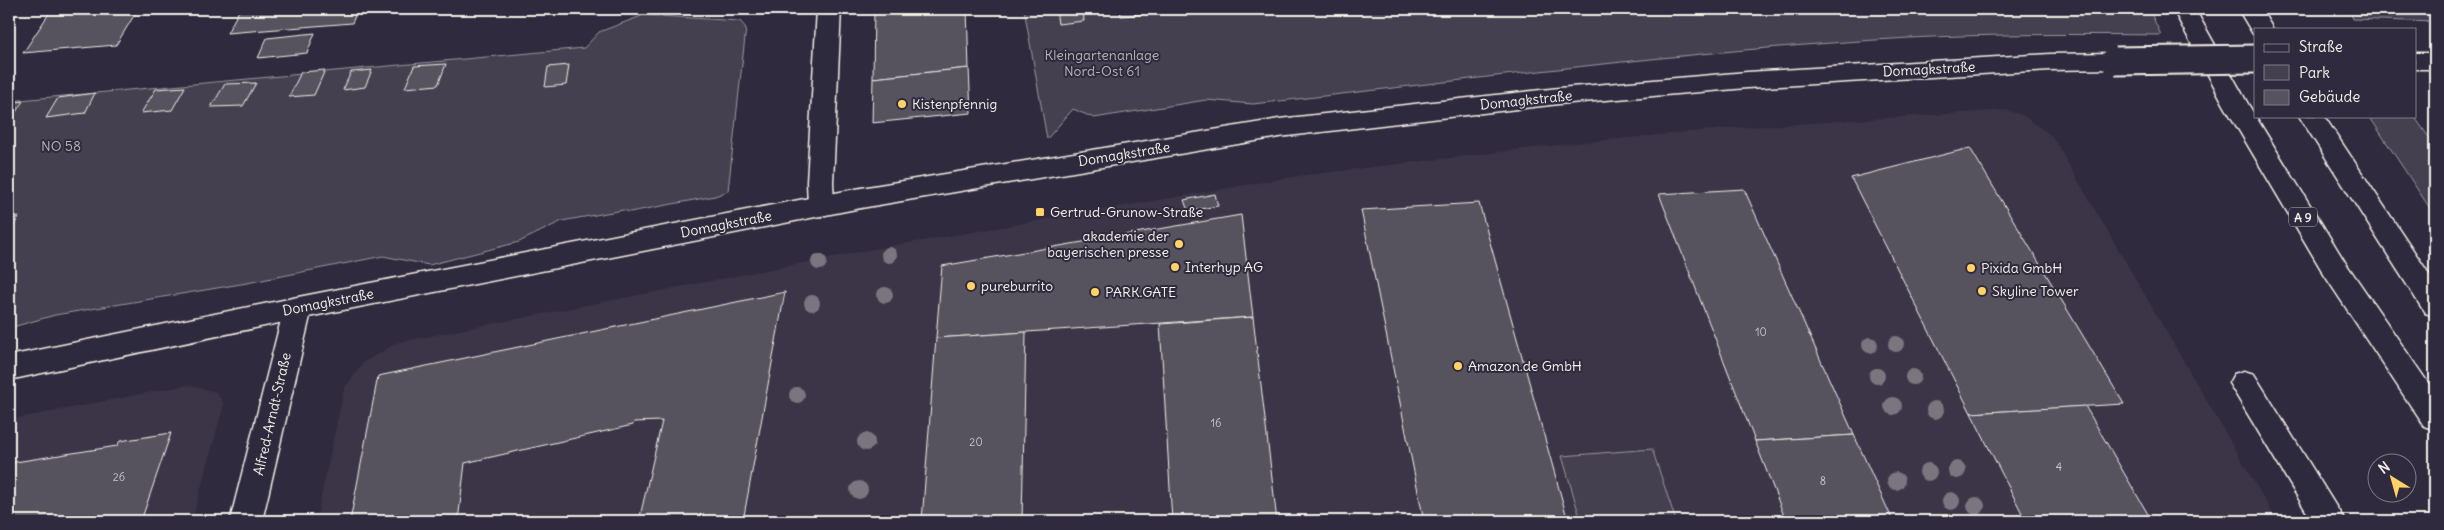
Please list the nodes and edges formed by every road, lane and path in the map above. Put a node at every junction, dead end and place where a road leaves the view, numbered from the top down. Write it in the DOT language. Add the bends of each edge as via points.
graph roads {
  1 [pos="829,9"];
  2 [pos="2184,9"];
  3 [pos="2250,9"];
  4 [pos="2260,28"];
  5 [pos="2254,59"];
  6 [pos="2416,60"];
  7 [pos="2435,62"];
  8 [pos="2311,118"];
  9 [pos="821,206"];
  10 [pos="2435,305"];
  11 [pos="298,308"];
  12 [pos="9,368"];
  13 [pos="2244,383"];
  14 [pos="2435,417"];
  15 [pos="246,521"];
  16 [pos="2329,521"];
  1 -- 9 [label="main road"];
  2 -- 14 [label="main road, A 9" via="2236,105 2335,269"];
  3 -- 4 [label="main road"];
  5 -- 9 [label="main road, Domagkstraße, bridge" via="2050,62 1747,80 1339,120"];
  6 -- 7 [label="main road"];
  8 -- 10 [label="main road"];
  9 -- 11 [label="main road, Domagkstraße"];
  11 -- 12 [label="main road, Domagkstraße"];
  11 -- 15 [label="main road, Alfred-Arndt-Straße"];
  13 -- 16 [label="main road"];
}
